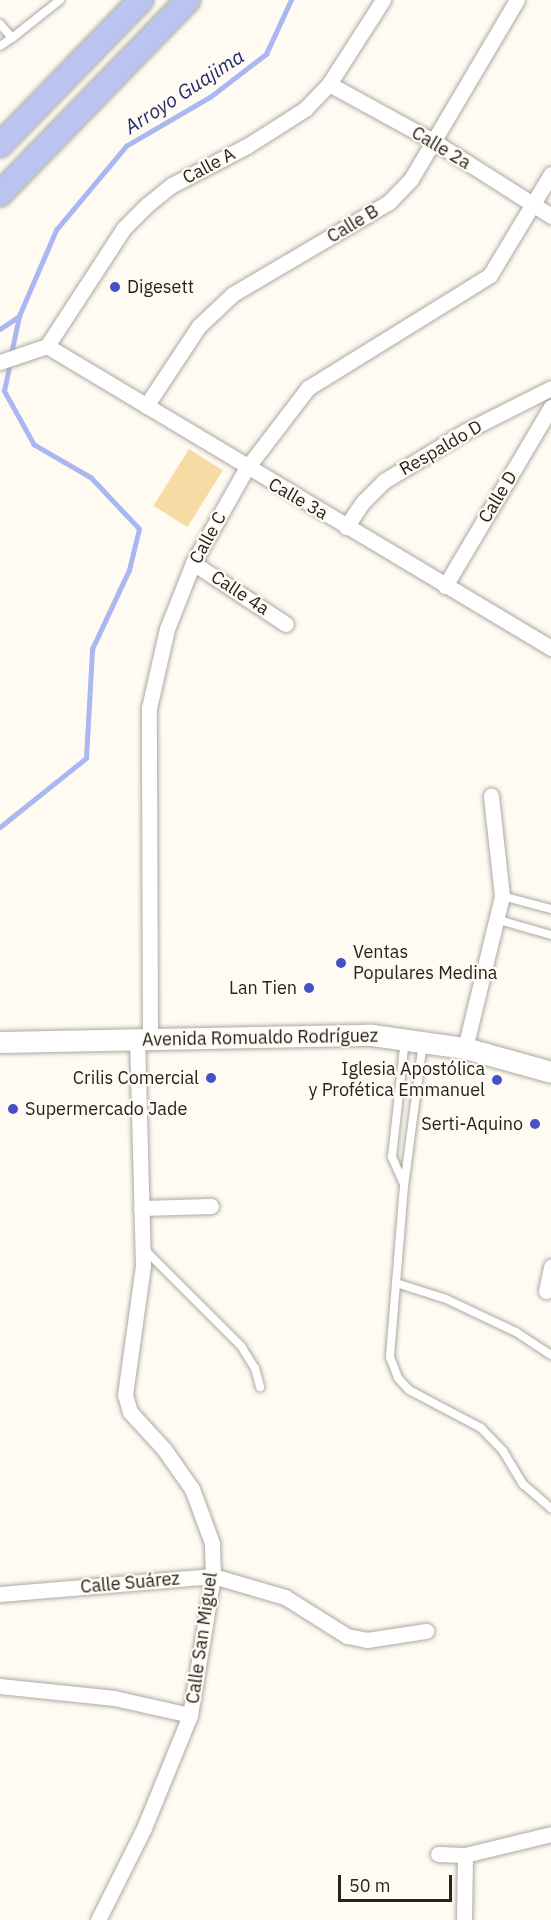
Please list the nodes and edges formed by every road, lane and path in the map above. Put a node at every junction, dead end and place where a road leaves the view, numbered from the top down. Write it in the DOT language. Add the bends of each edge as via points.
graph roads {
  1 [pos="60,0"];
  2 [pos="141,0"];
  3 [pos="188,0"];
  4 [pos="383,0"];
  5 [pos="517,0"];
  6 [pos="0,24"];
  7 [pos="12,38"];
  8 [pos="0,46"];
  9 [pos="329,84"];
  10 [pos="435,142"];
  11 [pos="0,145"];
  12 [pos="551,174"];
  13 [pos="0,194"];
  14 [pos="533,206"];
  15 [pos="551,216"];
  16 [pos="47,346"];
  17 [pos="0,362"];
  18 [pos="551,388"];
  19 [pos="146,406"];
  20 [pos="551,407"];
  21 [pos="246,469"];
  22 [pos="346,527"];
  23 [pos="193,563"];
  24 [pos="445,586"];
  25 [pos="286,624"];
  26 [pos="551,648"];
  27 [pos="491,796"];
  28 [pos="502,896"];
  29 [pos="551,909"];
  30 [pos="499,920"];
  31 [pos="551,935"];
  32 [pos="144,1040"];
  33 [pos="414,1040"];
  34 [pos="0,1042"];
  35 [pos="465,1048"];
  36 [pos="551,1072"];
  37 [pos="405,1186"];
  38 [pos="212,1206"];
  39 [pos="141,1208"];
  40 [pos="142,1247"];
  41 [pos="551,1267"];
  42 [pos="396,1283"];
  43 [pos="546,1291"];
  44 [pos="551,1355"];
  45 [pos="260,1387"];
  46 [pos="551,1508"];
  47 [pos="213,1576"];
  48 [pos="0,1594"];
  49 [pos="426,1631"];
  50 [pos="0,1686"];
  51 [pos="190,1715"];
  52 [pos="551,1834"];
  53 [pos="438,1854"];
  54 [pos="465,1855"];
  55 [pos="98,1920"];
  56 [pos="464,1920"];
  1 -- 7 [label="lane"];
  2 -- 11 [label="main road"];
  3 -- 13 [label="main road"];
  4 -- 9 [label="street, Calle A"];
  5 -- 10 [label="street, Calle B"];
  6 -- 7 [label="lane"];
  7 -- 8 [label="lane"];
  9 -- 10 [label="street, Calle 2a"];
  9 -- 16 [label="street, Calle A" via="305,109 247,146 172,185 147,205 124,228"];
  10 -- 14 [label="street, Calle 2a"];
  10 -- 19 [label="street, Calle B" via="411,179 389,202 233,294 199,326"];
  12 -- 14 [label="street, Calle C"];
  14 -- 15 [label="street, Calle 2a"];
  14 -- 21 [label="street, Calle C" via="490,275 308,388"];
  16 -- 17 [label="street"];
  16 -- 19 [label="street, Calle 3a"];
  18 -- 22 [label="street, Respaldo D" via="464,432 384,481"];
  19 -- 21 [label="street, Calle 3a"];
  20 -- 24 [label="street, Calle D"];
  21 -- 22 [label="street, Calle 3a"];
  21 -- 23 [label="street, Calle C"];
  22 -- 24 [label="street, Calle 3a"];
  23 -- 25 [label="street, Calle 4a"];
  23 -- 32 [label="street, Calle C" via="167,629 149,708"];
  24 -- 26 [label="street, Calle 3a"];
  27 -- 28 [label="street"];
  28 -- 29 [label="lane"];
  28 -- 30 [label="street"];
  30 -- 31 [label="lane"];
  30 -- 35 [label="street" via="476,993"];
  32 -- 33 [label="main road, Avenida Romualdo Rodríguez" via="342,1034"];
  32 -- 34 [label="main road, Avenida Romualdo Rodríguez"];
  32 -- 39 [label="street, Calle San Miguel"];
  33 -- 35 [label="main road, Avenida Romualdo Rodríguez"];
  33 -- 37 [label="lane"];
  33 -- 37 [label="lane" via="392,1156"];
  35 -- 36 [label="main road, Avenida Romualdo Rodríguez"];
  37 -- 42 [label="lane"];
  38 -- 39 [label="street"];
  39 -- 40 [label="street, Calle San Miguel"];
  40 -- 45 [label="lane" via="241,1346 255,1368"];
  40 -- 47 [label="street, Calle San Miguel" via="125,1395 130,1412 164,1449 192,1489 212,1543"];
  41 -- 43 [label="street"];
  42 -- 44 [label="lane" via="446,1299 516,1332"];
  42 -- 46 [label="lane" via="390,1357 398,1378 408,1390 481,1428 503,1451 523,1484"];
  47 -- 48 [label="street, Calle Suárez"];
  47 -- 49 [label="street, Calle Suárez" via="285,1597 347,1636 368,1640"];
  47 -- 51 [label="street, Calle San Miguel"];
  50 -- 51 [label="street" via="114,1698"];
  51 -- 55 [label="street, Calle San Miguel" via="144,1828"];
  52 -- 54 [label="street"];
  53 -- 54 [label="street"];
  54 -- 56 [label="street"];
}
